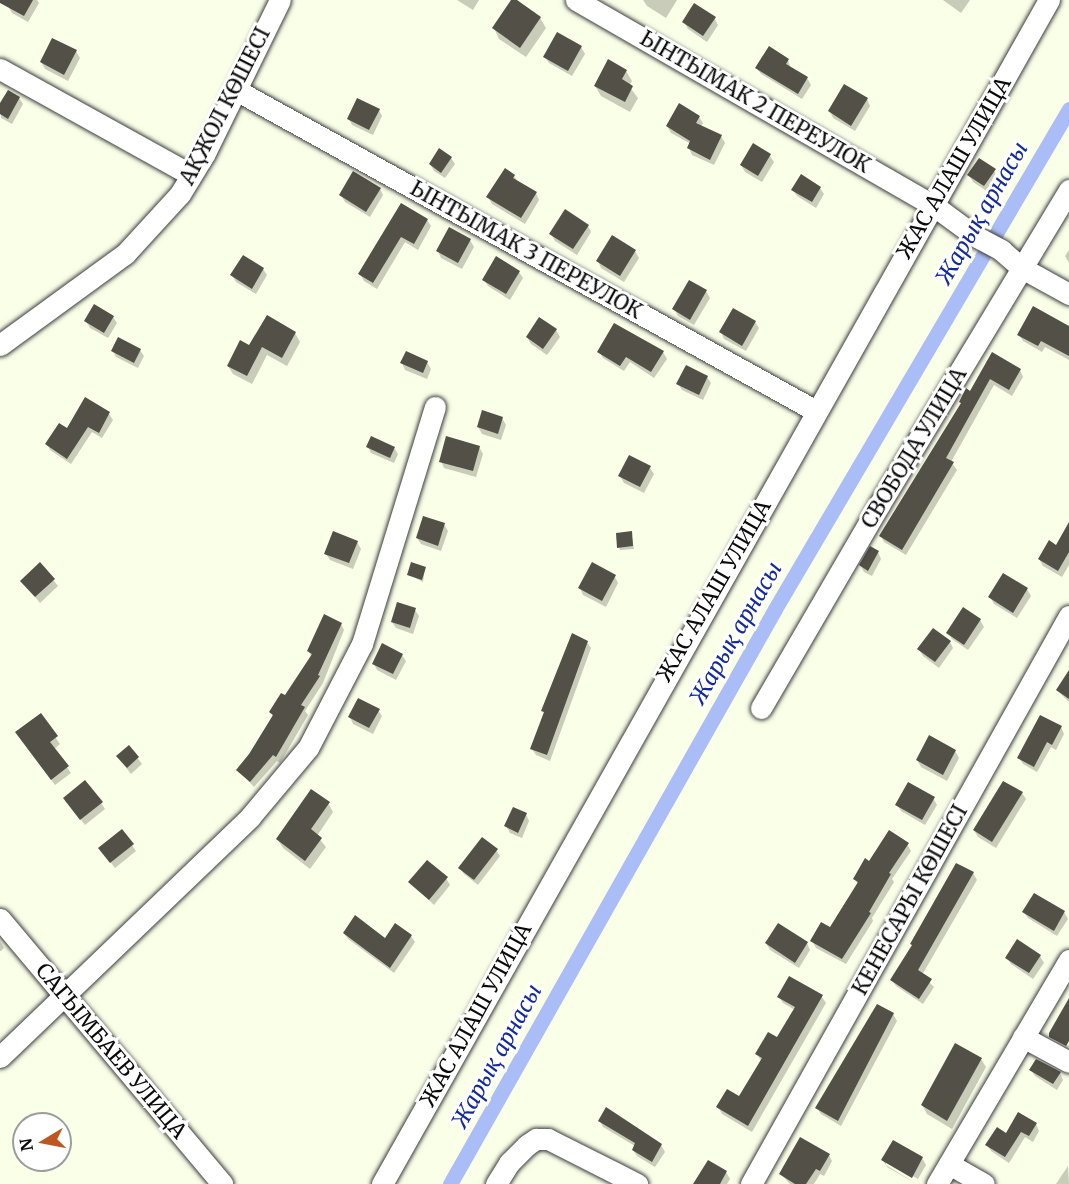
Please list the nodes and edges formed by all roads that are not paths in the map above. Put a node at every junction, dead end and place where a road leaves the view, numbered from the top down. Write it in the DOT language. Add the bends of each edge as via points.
graph roads {
  1 [pos="280,0"];
  2 [pos="576,0"];
  3 [pos="1049,0"];
  4 [pos="0,69"];
  5 [pos="236,90"];
  6 [pos="191,175"];
  7 [pos="1069,190"];
  8 [pos="933,205"];
  9 [pos="1022,268"];
  10 [pos="1069,294"];
  11 [pos="0,345"];
  12 [pos="435,407"];
  13 [pos="816,411"];
  14 [pos="1069,616"];
  15 [pos="761,708"];
  16 [pos="0,918"];
  17 [pos="1069,960"];
  18 [pos="63,996"];
  19 [pos="1023,1037"];
  20 [pos="0,1058"];
  21 [pos="1069,1062"];
  22 [pos="949,1164"];
  23 [pos="222,1184"];
  24 [pos="382,1184"];
  25 [pos="496,1184"];
  26 [pos="637,1184"];
  27 [pos="751,1184"];
  28 [pos="937,1184"];
  29 [pos="984,1184"];
  1 -- 5 [label="street, АҚЖОЛ КӨШЕСІ"];
  2 -- 8 [label="street, ЫНТЫМАК 2 ПЕРЕУЛОК"];
  3 -- 8 [label="street, ЖАС АЛАШ УЛИЦА"];
  4 -- 6 [label="street"];
  5 -- 6 [label="street, АҚЖОЛ КӨШЕСІ"];
  5 -- 13 [label="street, ЫНТЫМАК 3 ПЕРЕУЛОК"];
  6 -- 11 [label="street, АҚЖОЛ КӨШЕСІ" via="180,194 125,254"];
  7 -- 9 [label="street, СВОБОДА УЛИЦА"];
  8 -- 9 [label="street, ЫНТЫМАК 2 ПЕРЕУЛОК"];
  8 -- 13 [label="street, ЖАС АЛАШ УЛИЦА"];
  9 -- 10 [label="street, ЫНТЫМАК 2 ПЕРЕУЛОК"];
  9 -- 15 [label="street, СВОБОДА УЛИЦА"];
  12 -- 18 [label="street" via="362,644 308,748 250,817"];
  13 -- 24 [label="street, ЖАС АЛАШ УЛИЦА"];
  14 -- 27 [label="street, КЕНЕСАРЫ КӨШЕСІ"];
  16 -- 18 [label="street, САГЫМБАЕВ УЛИЦА"];
  17 -- 19 [label="street"];
  18 -- 20 [label="street"];
  18 -- 23 [label="street, САГЫМБАЕВ УЛИЦА"];
  19 -- 21 [label="street"];
  19 -- 22 [label="street"];
  22 -- 28 [label="street"];
  22 -- 29 [label="street"];
  25 -- 26 [label="street" via="509,1163 536,1139 548,1139"];
}
